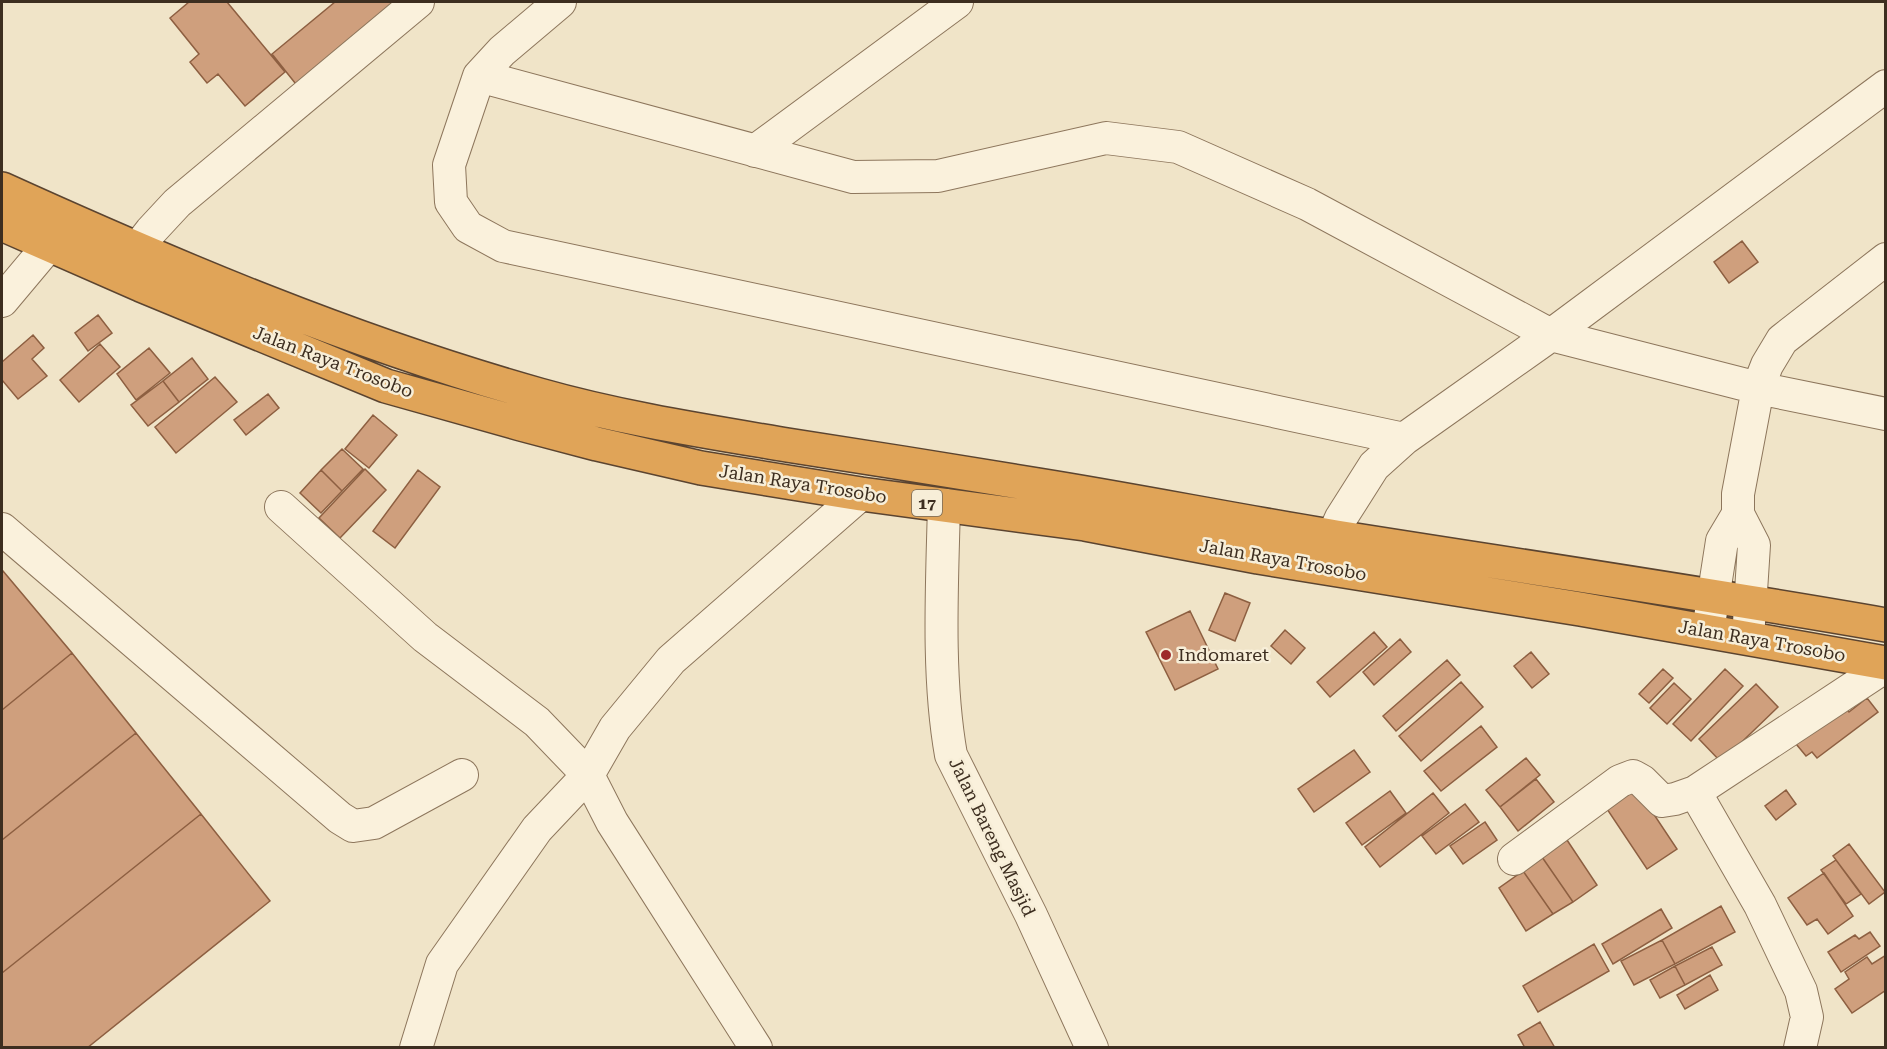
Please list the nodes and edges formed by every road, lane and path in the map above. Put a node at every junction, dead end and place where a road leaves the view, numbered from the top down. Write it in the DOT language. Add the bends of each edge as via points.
graph roads {
  1 [pos="418,2"];
  2 [pos="560,2"];
  3 [pos="957,2"];
  4 [pos="478,76"];
  5 [pos="1886,86"];
  6 [pos="755,151"];
  7 [pos="2,189"];
  8 [pos="2,224"];
  9 [pos="144,240"];
  10 [pos="49,245"];
  11 [pos="1886,259"];
  12 [pos="2,301"];
  13 [pos="1551,335"];
  14 [pos="1758,388"];
  15 [pos="1886,414"];
  16 [pos="1404,439"];
  17 [pos="861,494"];
  18 [pos="944,505"];
  19 [pos="280,507"];
  20 [pos="1738,513"];
  21 [pos="1337,527"];
  22 [pos="2,529"];
  23 [pos="1715,586"];
  24 [pos="1751,595"];
  25 [pos="1886,625"];
  26 [pos="1708,631"];
  27 [pos="1748,639"];
  28 [pos="1886,665"];
  29 [pos="462,775"];
  30 [pos="588,775"];
  31 [pos="1695,792"];
  32 [pos="1514,859"];
  33 [pos="416,1047"];
  34 [pos="756,1047"];
  35 [pos="1092,1047"];
  36 [pos="1800,1047"];
  1 -- 9 [label="street" via="177,203"];
  2 -- 4 [label="street"];
  3 -- 6 [label="street"];
  4 -- 6 [label="street"];
  4 -- 16 [label="street" via="449,165 451,202 468,227 503,246"];
  5 -- 13 [label="street"];
  6 -- 13 [label="street" via="852,177 938,176 1106,138 1178,147 1307,204"];
  7 -- 9 [label="highway, Jalan Raya Trosobo / 17"];
  8 -- 10 [label="highway, Jalan Raya Trosobo / 17"];
  9 -- 21 [label="highway, Jalan Raya Trosobo / 17" via="287,310 397,351 540,395 621,415 1063,489"];
  10 -- 12 [label="street"];
  10 -- 17 [label="highway, Jalan Raya Trosobo / 17" via="386,386 701,468"];
  11 -- 14 [label="street" via="1782,340"];
  13 -- 14 [label="street"];
  13 -- 16 [label="street"];
  14 -- 15 [label="street"];
  14 -- 20 [label="street" via="1738,494"];
  16 -- 21 [label="street" via="1374,466"];
  17 -- 18 [label="highway, Jalan Raya Trosobo / 17"];
  17 -- 30 [label="street" via="671,660 615,728"];
  18 -- 26 [label="highway, Jalan Raya Trosobo / 17" via="1085,524 1258,557"];
  18 -- 35 [label="street, Jalan Bareng Masjid" via="941,619 951,755"];
  19 -- 30 [label="street" via="425,637 537,722"];
  20 -- 23 [label="street" via="1722,541"];
  20 -- 24 [label="street" via="1754,545"];
  21 -- 23 [label="highway, Jalan Raya Trosobo / 17"];
  22 -- 29 [label="street" via="353,826 374,823"];
  23 -- 24 [label="highway, Jalan Raya Trosobo / 17"];
  23 -- 26 [label="street"];
  24 -- 25 [label="highway, Jalan Raya Trosobo / 17"];
  24 -- 27 [label="street"];
  26 -- 27 [label="highway, Jalan Raya Trosobo / 17"];
  27 -- 28 [label="highway, Jalan Raya Trosobo / 17"];
  28 -- 31 [label="street"];
  30 -- 33 [label="street" via="537,829 442,964"];
  30 -- 34 [label="street" via="612,822"];
  31 -- 32 [label="street" via="1662,801 1633,776 1620,781"];
  31 -- 36 [label="street" via="1760,904 1802,990 1807,1017"];
}
